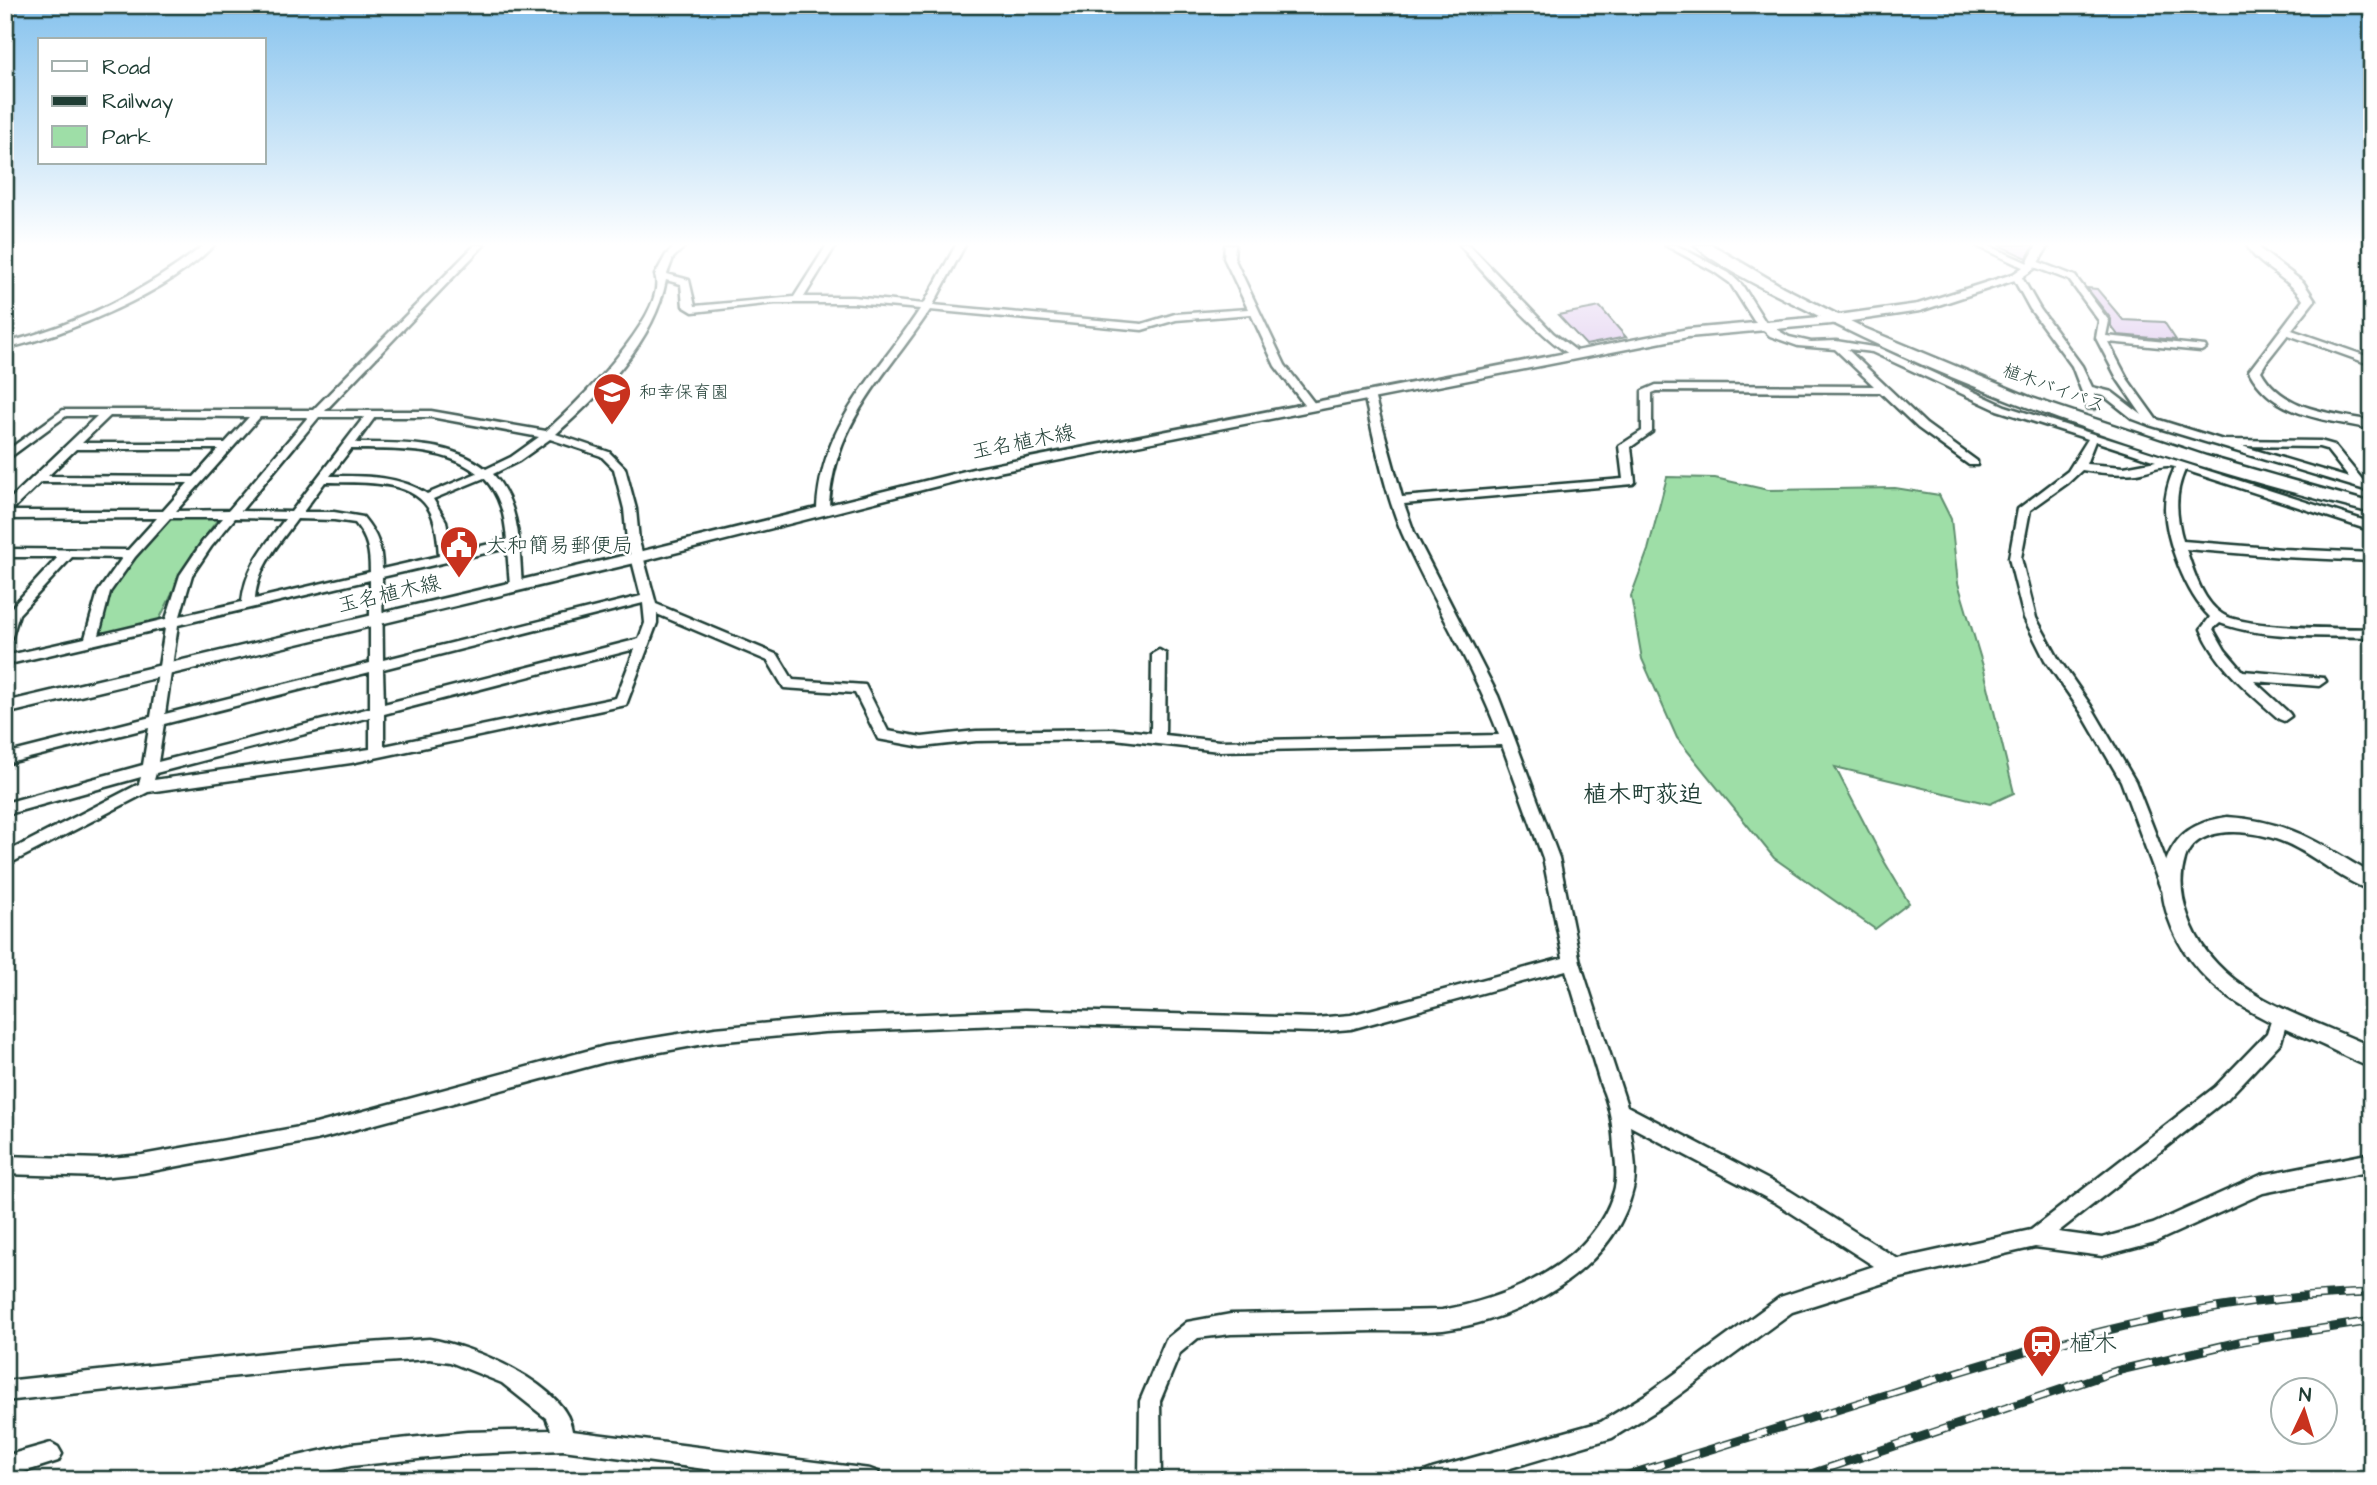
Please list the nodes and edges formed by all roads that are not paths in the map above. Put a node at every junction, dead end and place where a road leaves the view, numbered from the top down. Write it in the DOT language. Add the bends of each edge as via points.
graph roads {
  1 [pos="90,314"];
  2 [pos="413,314"];
  3 [pos="649,314"];
  4 [pos="921,314"];
  5 [pos="1005,314"];
  6 [pos="1211,314"];
  7 [pos="1256,314"];
  8 [pos="1529,314"];
  9 [pos="1755,314"];
  10 [pos="1820,314"];
  11 [pos="1870,314"];
  12 [pos="2038,314"];
  13 [pos="2100,314"];
  14 [pos="2300,314"];
  15 [pos="1831,320"];
  16 [pos="1762,324"];
  17 [pos="2286,331"];
  18 [pos="2101,338"];
  19 [pos="1836,344"];
  20 [pos="5,346"];
  21 [pos="2202,348"];
  22 [pos="1575,355"];
  23 [pos="2372,362"];
  24 [pos="1881,389"];
  25 [pos="2089,389"];
  26 [pos="1369,395"];
  27 [pos="1311,406"];
  28 [pos="2092,406"];
  29 [pos="106,414"];
  30 [pos="316,414"];
  31 [pos="372,414"];
  32 [pos="256,415"];
  33 [pos="2153,422"];
  34 [pos="2372,425"];
  35 [pos="548,435"];
  36 [pos="2090,442"];
  37 [pos="2208,442"];
  38 [pos="73,446"];
  39 [pos="227,446"];
  40 [pos="347,446"];
  41 [pos="5,458"];
  42 [pos="2166,460"];
  43 [pos="1973,463"];
  44 [pos="2181,465"];
  45 [pos="2081,466"];
  46 [pos="484,472"];
  47 [pos="39,479"];
  48 [pos="321,479"];
  49 [pos="197,480"];
  50 [pos="2366,487"];
  51 [pos="427,498"];
  52 [pos="1396,501"];
  53 [pos="2372,508"];
  54 [pos="823,509"];
  55 [pos="5,513"];
  56 [pos="167,514"];
  57 [pos="232,514"];
  58 [pos="294,515"];
  59 [pos="2372,527"];
  60 [pos="512,543"];
  61 [pos="2178,544"];
  62 [pos="5,553"];
  63 [pos="69,554"];
  64 [pos="131,554"];
  65 [pos="639,557"];
  66 [pos="2372,557"];
  67 [pos="445,558"];
  68 [pos="376,574"];
  69 [pos="516,586"];
  70 [pos="649,602"];
  71 [pos="248,604"];
  72 [pos="9,612"];
  73 [pos="2219,618"];
  74 [pos="377,619"];
  75 [pos="172,622"];
  76 [pos="2372,633"];
  77 [pos="5,640"];
  78 [pos="91,641"];
  79 [pos="644,642"];
  80 [pos="1159,654"];
  81 [pos="5,661"];
  82 [pos="377,666"];
  83 [pos="165,669"];
  84 [pos="2242,676"];
  85 [pos="2319,681"];
  86 [pos="5,708"];
  87 [pos="377,710"];
  88 [pos="2284,716"];
  89 [pos="158,721"];
  90 [pos="1158,738"];
  91 [pos="1508,740"];
  92 [pos="377,752"];
  93 [pos="5,759"];
  94 [pos="150,769"];
  95 [pos="145,788"];
  96 [pos="5,809"];
  97 [pos="5,860"];
  98 [pos="2372,883"];
  99 [pos="2169,891"];
  100 [pos="1572,962"];
  101 [pos="2280,1017"];
  102 [pos="2372,1058"];
  103 [pos="1619,1111"];
  104 [pos="2372,1162"];
  105 [pos="5,1165"];
  106 [pos="2035,1238"];
  107 [pos="1896,1269"];
  108 [pos="5,1391"];
  109 [pos="563,1440"];
  110 [pos="51,1454"];
  111 [pos="5,1467"];
  112 [pos="240,1480"];
  113 [pos="870,1480"];
  114 [pos="1150,1480"];
  115 [pos="1432,1480"];
  1 -- 20 [label="street"];
  2 -- 30 [label="street"];
  3 -- 35 [label="street" via="616,367"];
  4 -- 54 [label="street" via="844,427 827,464"];
  5 -- 6 [label="street" via="1142,327 1175,317"];
  7 -- 27 [label="street" via="1280,366"];
  8 -- 22 [label="street"];
  9 -- 16 [label="street"];
  10 -- 15 [label="highway, 植木バイパス"];
  11 -- 15 [label="main road, 玉名植木線"];
  12 -- 25 [label="street" via="2068,349"];
  13 -- 18 [label="street" via="2105,321"];
  14 -- 17 [label="main road"];
  15 -- 16 [label="main road, 玉名植木線"];
  15 -- 53 [label="highway, 植木バイパス" via="2077,418"];
  16 -- 19 [label="street" via="1803,344"];
  16 -- 22 [label="main road, 玉名植木線"];
  17 -- 23 [label="street"];
  17 -- 34 [label="main road" via="2261,359 2255,371 2259,382 2290,405"];
  18 -- 21 [label="street"];
  18 -- 33 [label="street"];
  19 -- 24 [label="street"];
  19 -- 42 [label="street" via="1875,350 2001,408"];
  22 -- 26 [label="main road, 玉名植木線"];
  24 -- 43 [label="street"];
  24 -- 52 [label="street" via="1656,388 1647,391 1647,432 1625,446 1629,482"];
  25 -- 28 [label="street"];
  25 -- 33 [label="street" via="2108,394 2137,417"];
  26 -- 27 [label="main road, 玉名植木線"];
  26 -- 52 [label="street"];
  27 -- 54 [label="main road, 玉名植木線" via="973,473"];
  29 -- 32 [label="street"];
  29 -- 38 [label="street"];
  29 -- 41 [label="street" via="63,413"];
  30 -- 31 [label="street"];
  30 -- 32 [label="street"];
  30 -- 57 [label="street"];
  31 -- 35 [label="street" via="431,414"];
  31 -- 40 [label="street"];
  32 -- 39 [label="street"];
  33 -- 37 [label="street"];
  35 -- 46 [label="street" via="513,460"];
  35 -- 65 [label="street" via="605,454 620,468 632,541"];
  36 -- 45 [label="street"];
  37 -- 50 [label="street"];
  37 -- 50 [label="street" via="2320,444 2330,447"];
  38 -- 39 [label="street"];
  38 -- 47 [label="street"];
  39 -- 49 [label="street"];
  40 -- 46 [label="street" via="433,451"];
  40 -- 48 [label="street"];
  42 -- 44 [label="street"];
  42 -- 45 [label="street" via="2156,466 2102,471"];
  44 -- 59 [label="street"];
  44 -- 61 [label="street" via="2169,497"];
  45 -- 99 [label="street" via="2024,509 2015,558 2030,618 2128,781"];
  46 -- 51 [label="street"];
  46 -- 60 [label="street" via="504,497"];
  47 -- 49 [label="street"];
  47 -- 55 [label="street"];
  48 -- 51 [label="street" via="395,485"];
  48 -- 58 [label="street"];
  49 -- 56 [label="street"];
  51 -- 67 [label="street" via="443,533"];
  52 -- 91 [label="street"];
  54 -- 65 [label="main road, 玉名植木線"];
  55 -- 56 [label="street"];
  56 -- 57 [label="street"];
  56 -- 64 [label="street"];
  57 -- 58 [label="street"];
  57 -- 75 [label="street" via="186,575"];
  58 -- 68 [label="street" via="359,520 372,535"];
  58 -- 71 [label="street" via="265,552 250,582"];
  60 -- 67 [label="street"];
  60 -- 69 [label="street"];
  61 -- 66 [label="street"];
  61 -- 73 [label="street" via="2200,591"];
  62 -- 63 [label="street"];
  63 -- 64 [label="street"];
  63 -- 72 [label="street"];
  64 -- 78 [label="street" via="104,592"];
  65 -- 69 [label="main road, 玉名植木線"];
  65 -- 70 [label="street"];
  67 -- 68 [label="street"];
  68 -- 71 [label="street"];
  68 -- 74 [label="street"];
  69 -- 74 [label="main road, 玉名植木線"];
  70 -- 79 [label="street" via="651,623"];
  70 -- 82 [label="street"];
  70 -- 90 [label="street" via="773,658 789,685 860,688 883,735 922,742 976,736 1114,734"];
  71 -- 75 [label="street"];
  72 -- 77 [label="street"];
  73 -- 76 [label="street"];
  73 -- 84 [label="street" via="2207,629 2209,638"];
  74 -- 82 [label="street"];
  74 -- 83 [label="main road, 玉名植木線"];
  75 -- 78 [label="street"];
  75 -- 83 [label="street"];
  78 -- 81 [label="street"];
  79 -- 87 [label="street"];
  79 -- 92 [label="street" via="621,702"];
  80 -- 90 [label="street"];
  82 -- 87 [label="street"];
  82 -- 89 [label="street"];
  83 -- 86 [label="main road, 玉名植木線"];
  83 -- 89 [label="street"];
  84 -- 85 [label="street"];
  84 -- 88 [label="street"];
  87 -- 92 [label="street"];
  87 -- 94 [label="street"];
  89 -- 93 [label="street"];
  89 -- 94 [label="street"];
  90 -- 91 [label="street" via="1219,746"];
  91 -- 100 [label="street" via="1551,858"];
  92 -- 95 [label="street"];
  94 -- 95 [label="street"];
  94 -- 96 [label="street"];
  95 -- 97 [label="street"];
  98 -- 99 [label="main road" via="2310,845 2275,830 2215,825 2191,834 2173,862"];
  99 -- 101 [label="main road" via="2187,937 2205,965 2240,995"];
  100 -- 103 [label="street"];
  100 -- 105 [label="street" via="1351,1022 1315,1025 1025,1017 715,1035 605,1054 316,1132 142,1164 101,1168"];
  101 -- 102 [label="main road"];
  101 -- 106 [label="street" via="2275,1037 2221,1093"];
  103 -- 107 [label="street" via="1783,1197"];
  103 -- 114 [label="street" via="1625,1164 1624,1189 1615,1217 1582,1257 1521,1300 1473,1317 1231,1324 1194,1329 1181,1337 1150,1401"];
  104 -- 106 [label="street" via="2261,1184 2155,1233 2102,1247"];
  106 -- 107 [label="street"];
  107 -- 115 [label="street" via="1787,1304 1605,1431"];
  108 -- 109 [label="street" via="429,1349 450,1352 509,1376 553,1411 561,1421"];
  109 -- 112 [label="street" via="467,1443 351,1455"];
  109 -- 113 [label="street"];
  110 -- 111 [label="street"];
}
